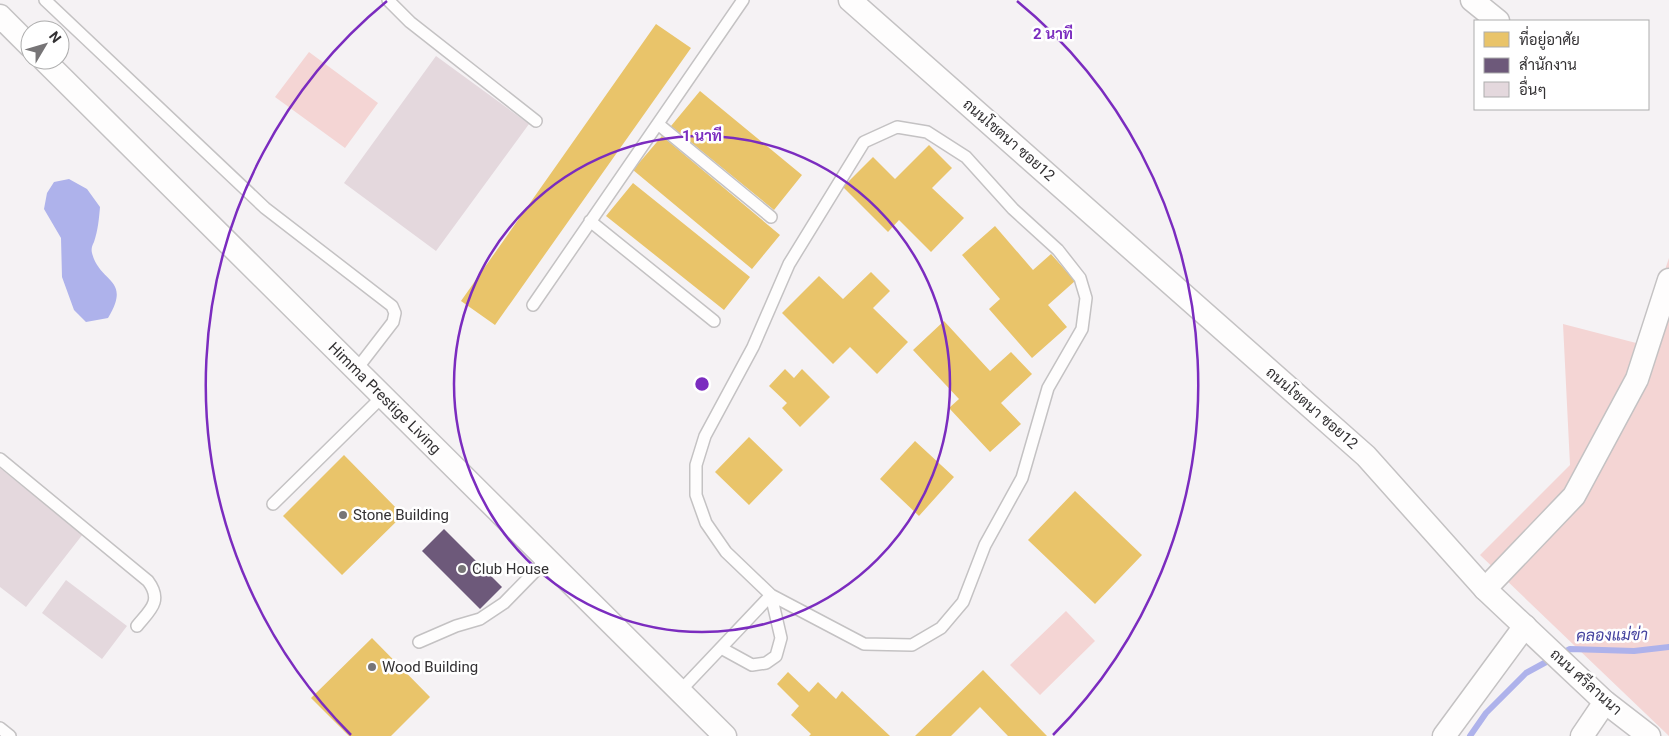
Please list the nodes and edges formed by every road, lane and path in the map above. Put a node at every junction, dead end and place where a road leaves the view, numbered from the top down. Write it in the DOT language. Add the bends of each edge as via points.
graph roads {
  1 [pos="45,0"];
  2 [pos="388,0"];
  3 [pos="743,0"];
  4 [pos="850,0"];
  5 [pos="1472,0"];
  6 [pos="0,16"];
  7 [pos="1497,20"];
  8 [pos="20,36"];
  9 [pos="54,70"];
  10 [pos="536,120"];
  11 [pos="658,124"];
  12 [pos="770,216"];
  13 [pos="590,221"];
  14 [pos="1669,280"];
  15 [pos="533,305"];
  16 [pos="714,321"];
  17 [pos="356,370"];
  18 [pos="383,396"];
  19 [pos="0,459"];
  20 [pos="273,504"];
  21 [pos="547,559"];
  22 [pos="1484,589"];
  23 [pos="771,595"];
  24 [pos="137,626"];
  25 [pos="1525,626"];
  26 [pos="419,642"];
  27 [pos="721,648"];
  28 [pos="680,691"];
  29 [pos="1605,702"];
  30 [pos="0,728"];
  31 [pos="10,736"];
  32 [pos="725,736"];
  33 [pos="1444,736"];
  34 [pos="1582,736"];
  35 [pos="1649,736"];
  1 -- 17 [label="lane" via="264,208 392,306 393,322"];
  2 -- 10 [label="lane" via="410,22"];
  3 -- 11 [label="lane"];
  4 -- 22 [label="street, ถนนโชตนา ซอย12" via="1366,456"];
  5 -- 7 [label="street"];
  6 -- 8 [label="street"];
  9 -- 17 [label="street, Himma Prestige Living"];
  11 -- 12 [label="lane"];
  11 -- 13 [label="lane"];
  13 -- 15 [label="lane"];
  13 -- 16 [label="lane"];
  14 -- 22 [label="street" via="1637,379 1574,496"];
  17 -- 18 [label="street, Himma Prestige Living"];
  18 -- 20 [label="lane"];
  18 -- 21 [label="street, Himma Prestige Living"];
  19 -- 24 [label="lane" via="148,581 156,596 155,602"];
  21 -- 26 [label="lane" via="504,603 480,620"];
  21 -- 28 [label="street, Himma Prestige Living"];
  22 -- 25 [label="street, ถนนโชตนา ซอย12"];
  23 -- 23 [label="lane" via="864,644 912,645 942,628 963,602 985,545 1022,478 1048,388 1082,329 1086,298 1080,278 1058,250 1013,209 966,157 927,132 896,127 864,142 789,264 753,347 705,436 696,465 696,495 706,523 726,552"];
  23 -- 27 [label="lane"];
  23 -- 27 [label="lane" via="781,638 776,656 766,663 752,665"];
  25 -- 29 [label="street, ถนน ศรีลานนา"];
  25 -- 33 [label="street"];
  27 -- 28 [label="lane"];
  28 -- 32 [label="street, Himma Prestige Living"];
  29 -- 34 [label="street"];
  29 -- 35 [label="street, ถนน ศรีลานนา"];
  30 -- 31 [label="lane"];
}
